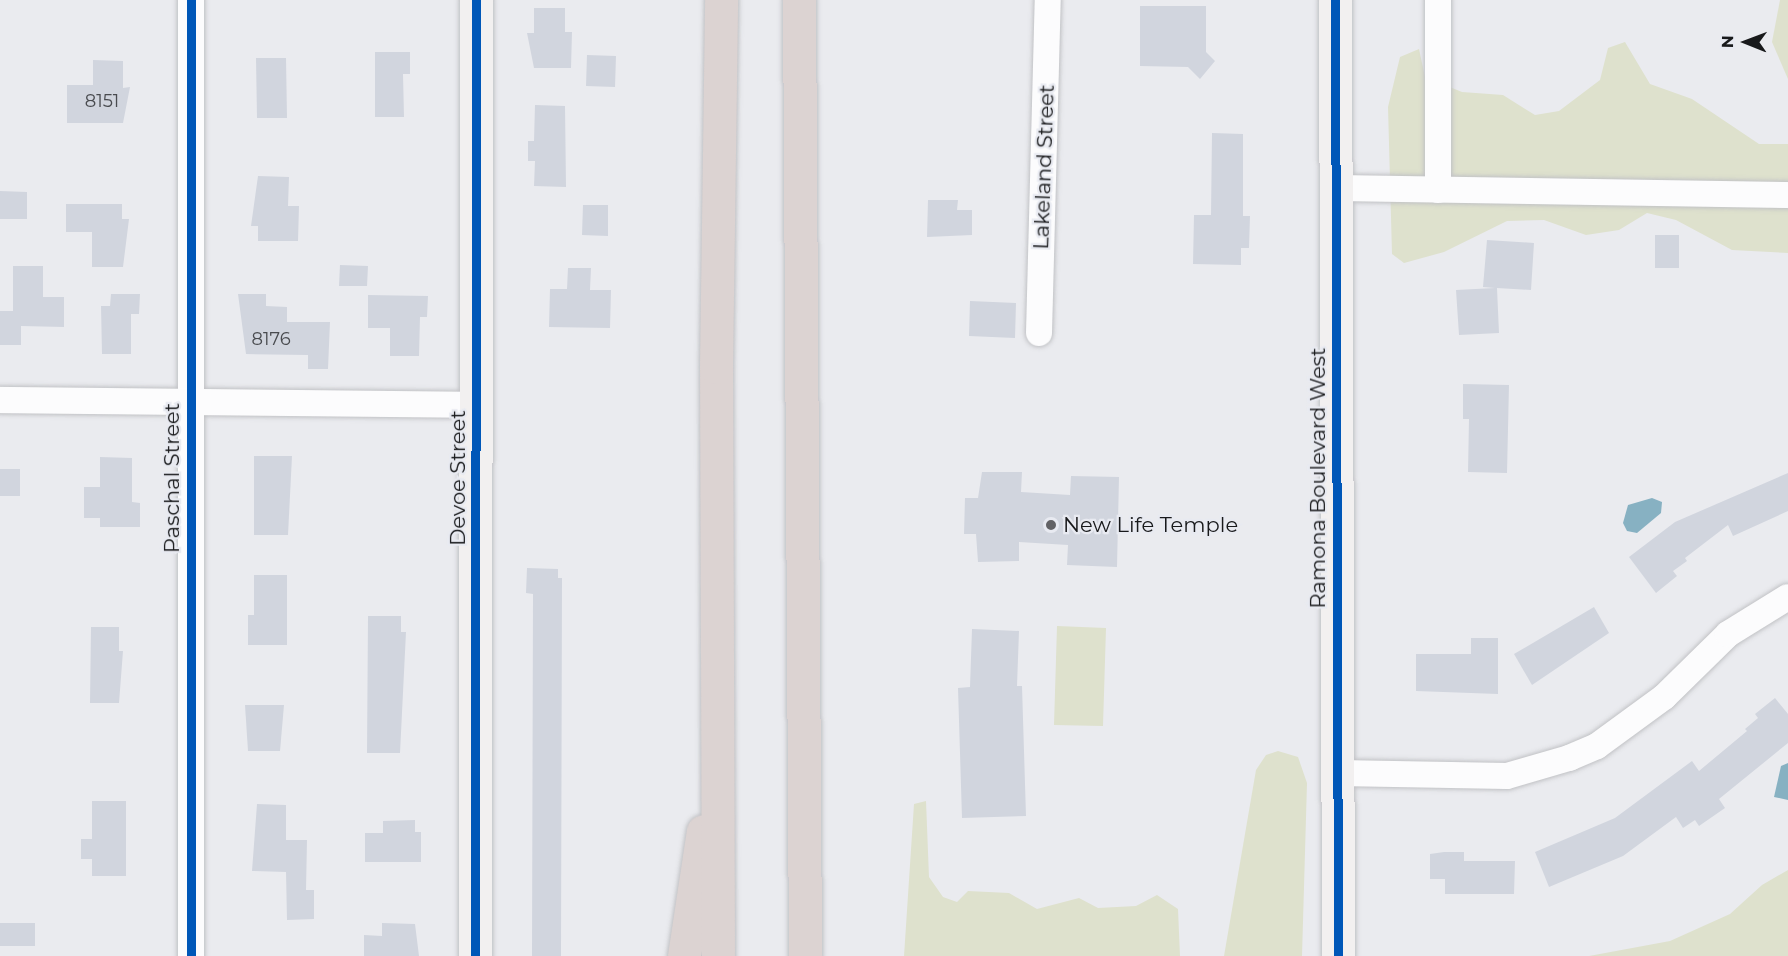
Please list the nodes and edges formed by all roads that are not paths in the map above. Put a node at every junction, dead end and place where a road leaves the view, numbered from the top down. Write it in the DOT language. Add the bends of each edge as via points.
graph roads {
  1 [pos="191,0"];
  2 [pos="476,0"];
  3 [pos="721,0"];
  4 [pos="799,0"];
  5 [pos="1048,0"];
  6 [pos="1335,0"];
  7 [pos="1438,0"];
  8 [pos="1335,188"];
  9 [pos="1438,190"];
  10 [pos="1788,195"];
  11 [pos="1040,333"];
  12 [pos="0,400"];
  13 [pos="190,401"];
  14 [pos="476,405"];
  15 [pos="1788,597"];
  16 [pos="717,759"];
  17 [pos="1338,773"];
  18 [pos="805,794"];
  19 [pos="191,956"];
  20 [pos="475,956"];
  21 [pos="684,956"];
  22 [pos="718,956"];
  23 [pos="805,956"];
  24 [pos="816,956"];
  25 [pos="1338,956"];
  1 -- 13 [label="street, Paschal Street"];
  2 -- 14 [label="street, Devoe Street"];
  3 -- 16 [label="highway"];
  4 -- 18 [label="highway"];
  5 -- 11 [label="street, Lakeland Street"];
  6 -- 8 [label="street, Ramona Boulevard West"];
  7 -- 9 [label="street"];
  8 -- 9 [label="street"];
  8 -- 17 [label="street, Ramona Boulevard West"];
  9 -- 10 [label="street"];
  12 -- 13 [label="street"];
  13 -- 14 [label="street"];
  13 -- 19 [label="street, Paschal Street"];
  14 -- 20 [label="street, Devoe Street"];
  15 -- 17 [label="street" via="1728,633 1664,697 1597,746 1569,758 1507,776"];
  16 -- 21 [label="highway" via="688,906"];
  16 -- 22 [label="highway"];
  17 -- 25 [label="street, Ramona Boulevard West"];
  18 -- 23 [label="highway"];
  18 -- 24 [label="highway"];
}
